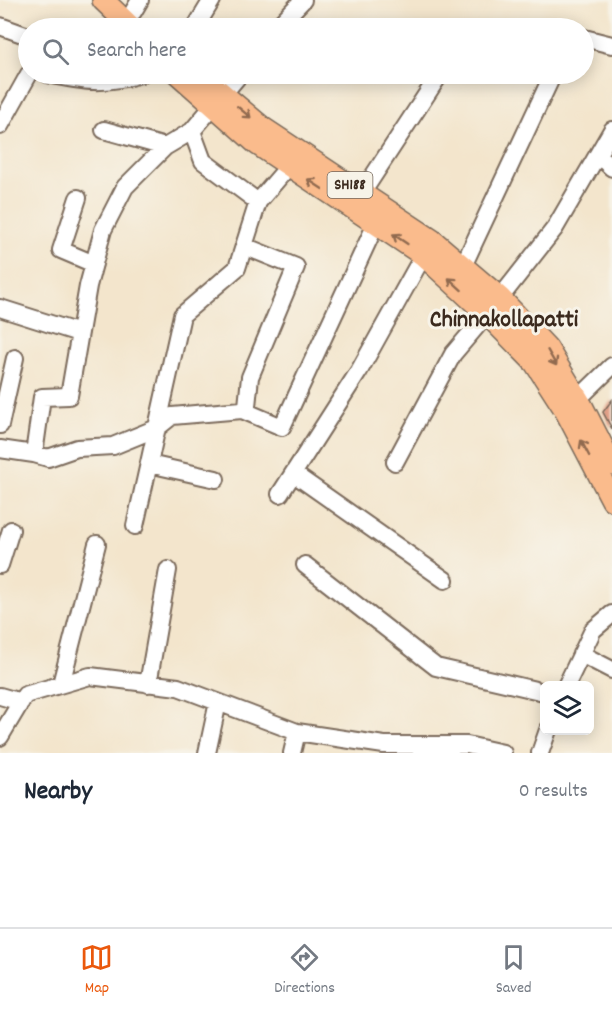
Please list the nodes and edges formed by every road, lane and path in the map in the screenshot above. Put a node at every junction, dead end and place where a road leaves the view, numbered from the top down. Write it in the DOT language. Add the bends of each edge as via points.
graph roads {
  1 [pos="103,0"];
  2 [pos="212,0"];
  3 [pos="303,0"];
  4 [pos="131,10"];
  5 [pos="201,18"];
  6 [pos="286,18"];
  7 [pos="0,26"];
  8 [pos="18,32"];
  9 [pos="594,40"];
  10 [pos="612,45"];
  11 [pos="23,84"];
  12 [pos="193,84"];
  13 [pos="206,84"];
  14 [pos="232,84"];
  15 [pos="433,84"];
  16 [pos="548,84"];
  17 [pos="218,100"];
  18 [pos="0,126"];
  19 [pos="104,130"];
  20 [pos="612,130"];
  21 [pos="192,131"];
  22 [pos="165,147"];
  23 [pos="598,155"];
  24 [pos="288,167"];
  25 [pos="612,168"];
  26 [pos="362,193"];
  27 [pos="78,198"];
  28 [pos="258,202"];
  29 [pos="380,216"];
  30 [pos="244,246"];
  31 [pos="427,248"];
  32 [pos="94,264"];
  33 [pos="464,264"];
  34 [pos="494,306"];
  35 [pos="0,308"];
  36 [pos="79,333"];
  37 [pos="15,358"];
  38 [pos="612,366"];
  39 [pos="577,400"];
  40 [pos="242,410"];
  41 [pos="0,425"];
  42 [pos="157,428"];
  43 [pos="0,449"];
  44 [pos="34,454"];
  45 [pos="396,462"];
  46 [pos="149,464"];
  47 [pos="612,465"];
  48 [pos="294,474"];
  49 [pos="216,479"];
  50 [pos="280,494"];
  51 [pos="612,500"];
  52 [pos="135,526"];
  53 [pos="11,530"];
  54 [pos="97,544"];
  55 [pos="0,565"];
  56 [pos="305,565"];
  57 [pos="168,570"];
  58 [pos="445,580"];
  59 [pos="612,614"];
  60 [pos="581,654"];
  61 [pos="612,670"];
  62 [pos="568,681"];
  63 [pos="61,684"];
  64 [pos="148,684"];
  65 [pos="540,691"];
  66 [pos="0,696"];
  67 [pos="21,702"];
  68 [pos="218,702"];
  69 [pos="297,732"];
  70 [pos="546,735"];
  71 [pos="0,737"];
  72 [pos="383,749"];
  73 [pos="466,749"];
  74 [pos="207,753"];
  75 [pos="292,753"];
  76 [pos="503,753"];
  77 [pos="540,753"];
  1 -- 4 [label="main road"];
  2 -- 5 [label="street"];
  3 -- 6 [label="street"];
  7 -- 8 [label="street"];
  9 -- 10 [label="street"];
  11 -- 18 [label="street"];
  12 -- 17 [label="main road"];
  13 -- 17 [label="main road, SH188"];
  14 -- 17 [label="street"];
  15 -- 26 [label="street"];
  16 -- 33 [label="street"];
  17 -- 21 [label="street"];
  17 -- 24 [label="main road"];
  17 -- 26 [label="main road, SH188, one-way"];
  19 -- 22 [label="street"];
  20 -- 23 [label="street"];
  21 -- 22 [label="street"];
  21 -- 28 [label="street" via="203,161"];
  22 -- 32 [label="street" via="125,187 103,230"];
  23 -- 25 [label="street"];
  23 -- 34 [label="street" via="555,228"];
  24 -- 28 [label="street"];
  29 -- 24 [label="main road, one-way"];
  26 -- 29 [label="main road, SH188"];
  27 -- 32 [label="street" via="61,250"];
  28 -- 30 [label="street"];
  29 -- 31 [label="main road"];
  29 -- 40 [label="street" via="282,427"];
  30 -- 40 [label="street" via="297,267 250,377 248,406"];
  30 -- 42 [label="street" via="237,268 182,315"];
  31 -- 33 [label="main road"];
  34 -- 31 [label="main road, one-way"];
  31 -- 48 [label="street" via="359,371"];
  32 -- 36 [label="street"];
  33 -- 34 [label="main road"];
  34 -- 39 [label="main road, one-way" via="547,348"];
  34 -- 45 [label="street" via="453,354"];
  51 -- 34 [label="main road, one-way" via="564,408"];
  35 -- 36 [label="street"];
  36 -- 44 [label="street" via="69,396 42,397"];
  37 -- 41 [label="street"];
  38 -- 39 [label="street"];
  39 -- 47 [label="main road"];
  40 -- 42 [label="street" via="172,416"];
  42 -- 44 [label="street" via="113,446 77,448 48,458"];
  42 -- 46 [label="street"];
  43 -- 44 [label="street"];
  46 -- 49 [label="street"];
  46 -- 52 [label="street"];
  48 -- 50 [label="street"];
  48 -- 58 [label="street"];
  53 -- 55 [label="street"];
  54 -- 63 [label="street"];
  56 -- 65 [label="street" via="436,667"];
  57 -- 64 [label="street"];
  59 -- 60 [label="street" via="593,630"];
  60 -- 61 [label="street"];
  60 -- 62 [label="street"];
  63 -- 64 [label="street" via="90,676"];
  63 -- 67 [label="street" via="25,695"];
  64 -- 68 [label="street" via="178,687"];
  66 -- 67 [label="street"];
  67 -- 71 [label="street"];
  68 -- 69 [label="street"];
  68 -- 74 [label="street"];
  69 -- 72 [label="street"];
  69 -- 75 [label="street"];
  70 -- 77 [label="street"];
  72 -- 73 [label="street"];
  73 -- 76 [label="street"];
}
